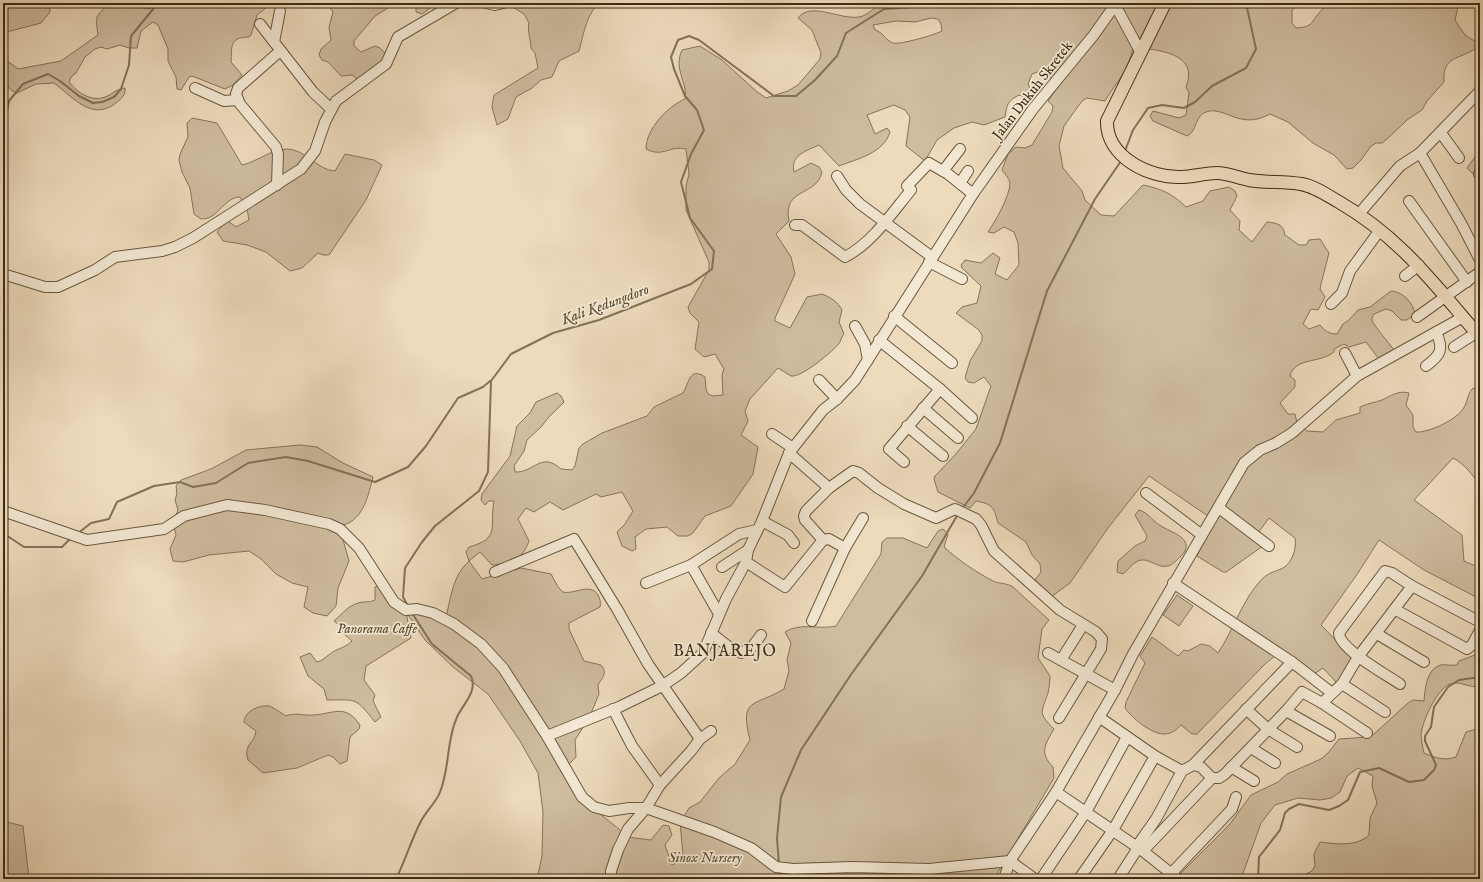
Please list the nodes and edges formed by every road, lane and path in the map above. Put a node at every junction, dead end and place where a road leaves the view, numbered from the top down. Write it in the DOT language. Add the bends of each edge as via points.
graph roads {
  1 [pos="456,3"];
  2 [pos="486,3"];
  3 [pos="503,3"];
  4 [pos="1165,3"];
  5 [pos="1114,4"];
  6 [pos="280,11"];
  7 [pos="260,24"];
  8 [pos="277,46"];
  9 [pos="1140,53"];
  10 [pos="195,88"];
  11 [pos="1480,91"];
  12 [pos="238,100"];
  13 [pos="331,110"];
  14 [pos="1441,133"];
  15 [pos="960,149"];
  16 [pos="1420,153"];
  17 [pos="1459,158"];
  18 [pos="943,171"];
  19 [pos="968,171"];
  20 [pos="837,176"];
  21 [pos="960,183"];
  22 [pos="277,185"];
  23 [pos="973,194"];
  24 [pos="1409,201"];
  25 [pos="1358,214"];
  26 [pos="884,222"];
  27 [pos="795,225"];
  28 [pos="1380,230"];
  29 [pos="931,260"];
  30 [pos="1480,260"];
  31 [pos="1419,265"];
  32 [pos="1480,272"];
  33 [pos="3,274"];
  34 [pos="1405,276"];
  35 [pos="962,279"];
  36 [pos="1467,282"];
  37 [pos="1446,297"];
  38 [pos="1331,304"];
  39 [pos="894,316"];
  40 [pos="1463,316"];
  41 [pos="1417,317"];
  42 [pos="855,326"];
  43 [pos="1436,332"];
  44 [pos="1478,335"];
  45 [pos="879,340"];
  46 [pos="1454,347"];
  47 [pos="1345,353"];
  48 [pos="868,360"];
  49 [pos="952,362"];
  50 [pos="1426,366"];
  51 [pos="1357,376"];
  52 [pos="819,380"];
  53 [pos="940,389"];
  54 [pos="837,399"];
  55 [pos="923,408"];
  56 [pos="972,418"];
  57 [pos="907,426"];
  58 [pos="772,434"];
  59 [pos="958,438"];
  60 [pos="791,451"];
  61 [pos="943,456"];
  62 [pos="904,462"];
  63 [pos="829,488"];
  64 [pos="1146,493"];
  65 [pos="1219,508"];
  66 [pos="3,511"];
  67 [pos="863,518"];
  68 [pos="759,526"];
  69 [pos="1202,535"];
  70 [pos="823,540"];
  71 [pos="794,544"];
  72 [pos="1269,546"];
  73 [pos="845,548"];
  74 [pos="748,550"];
  75 [pos="746,562"];
  76 [pos="691,565"];
  77 [pos="722,567"];
  78 [pos="495,572"];
  79 [pos="646,582"];
  80 [pos="1174,583"];
  81 [pos="1412,586"];
  82 [pos="1396,610"];
  83 [pos="719,614"];
  84 [pos="812,621"];
  85 [pos="1480,622"];
  86 [pos="1083,625"];
  87 [pos="1480,630"];
  88 [pos="711,634"];
  89 [pos="1377,634"];
  90 [pos="761,635"];
  91 [pos="1048,653"];
  92 [pos="1358,657"];
  93 [pos="1061,660"];
  94 [pos="1292,662"];
  95 [pos="1424,662"];
  96 [pos="1085,673"];
  97 [pos="1314,678"];
  98 [pos="1342,684"];
  99 [pos="1400,684"];
  100 [pos="662,686"];
  101 [pos="1115,690"];
  102 [pos="1302,692"];
  103 [pos="1332,693"];
  104 [pos="1322,703"];
  105 [pos="613,709"];
  106 [pos="1246,709"];
  107 [pos="1286,711"];
  108 [pos="1385,712"];
  109 [pos="1099,717"];
  110 [pos="1059,718"];
  111 [pos="1268,729"];
  112 [pos="711,731"];
  113 [pos="1367,733"];
  114 [pos="547,736"];
  115 [pos="1330,736"];
  116 [pos="1127,737"];
  117 [pos="700,738"];
  118 [pos="1251,748"];
  119 [pos="1297,748"];
  120 [pos="1155,756"];
  121 [pos="1275,763"];
  122 [pos="1193,764"];
  123 [pos="1231,767"];
  124 [pos="1182,771"];
  125 [pos="1212,778"];
  126 [pos="1254,781"];
  127 [pos="660,785"];
  128 [pos="1056,792"];
  129 [pos="1236,797"];
  130 [pos="646,808"];
  131 [pos="1086,812"];
  132 [pos="1113,830"];
  133 [pos="1139,848"];
  134 [pos="1010,861"];
  135 [pos="1171,877"];
  136 [pos="611,879"];
  137 [pos="1004,879"];
  138 [pos="1035,879"];
  139 [pos="1041,879"];
  140 [pos="1079,879"];
  141 [pos="1118,879"];
  1 -- 13 [label="street" via="398,37 386,64 339,99"];
  2 -- 3 [label="street" via="495,6"];
  4 -- 9 [label="main road"];
  5 -- 9 [label="street"];
  5 -- 23 [label="street, Jalan Dukuh Skretek" via="1093,36 1033,109"];
  6 -- 8 [label="street"];
  7 -- 8 [label="street"];
  8 -- 12 [label="street" via="238,88"];
  8 -- 13 [label="street" via="313,92"];
  9 -- 25 [label="main road" via="1107,121 1108,135 1123,156 1139,167 1164,176 1217,173 1269,182 1300,184 1322,192"];
  10 -- 12 [label="street" via="224,102"];
  11 -- 14 [label="street"];
  12 -- 22 [label="street" via="276,147"];
  13 -- 22 [label="street" via="309,160 296,173"];
  14 -- 16 [label="street"];
  14 -- 17 [label="street"];
  15 -- 18 [label="street"];
  16 -- 25 [label="street" via="1400,166"];
  16 -- 30 [label="street" via="1461,222"];
  18 -- 21 [label="street"];
  18 -- 26 [label="street" via="932,164 926,165 907,186 911,190"];
  19 -- 21 [label="street"];
  20 -- 26 [label="street" via="860,204"];
  21 -- 23 [label="street"];
  22 -- 33 [label="street" via="187,241 162,251 116,257 61,286 46,287"];
  23 -- 29 [label="street, Jalan Dukuh Skretek"];
  24 -- 36 [label="street"];
  25 -- 28 [label="main road"];
  26 -- 27 [label="street" via="845,257 802,225"];
  26 -- 29 [label="street"];
  28 -- 31 [label="main road"];
  28 -- 38 [label="street" via="1350,271 1342,293"];
  29 -- 35 [label="street"];
  29 -- 39 [label="street, Jalan Dukuh Skretek"];
  31 -- 34 [label="street"];
  31 -- 37 [label="main road"];
  32 -- 36 [label="street"];
  36 -- 37 [label="street"];
  37 -- 40 [label="main road"];
  37 -- 41 [label="street"];
  39 -- 45 [label="street, Jalan Dukuh Skretek"];
  39 -- 49 [label="street"];
  40 -- 43 [label="street"];
  40 -- 44 [label="main road"];
  42 -- 48 [label="street" via="865,344"];
  43 -- 50 [label="street" via="1440,341 1440,351"];
  43 -- 51 [label="street"];
  44 -- 46 [label="street"];
  45 -- 48 [label="street, Jalan Dukuh Skretek"];
  45 -- 53 [label="street"];
  47 -- 51 [label="street"];
  48 -- 54 [label="street, Jalan Dukuh Skretek" via="855,380"];
  51 -- 65 [label="street" via="1292,433 1260,450 1244,463"];
  52 -- 54 [label="street"];
  53 -- 55 [label="street"];
  53 -- 56 [label="street"];
  54 -- 60 [label="street, Jalan Dukuh Skretek" via="823,410"];
  55 -- 57 [label="street"];
  55 -- 59 [label="street"];
  57 -- 61 [label="street"];
  57 -- 62 [label="street" via="889,449"];
  58 -- 60 [label="street"];
  60 -- 63 [label="street"];
  60 -- 68 [label="street, Jalan Dukuh Skretek"];
  63 -- 70 [label="street" via="804,516"];
  63 -- 86 [label="street" via="853,471 860,473 904,504 936,518 954,509 976,519 994,551 1060,610"];
  64 -- 69 [label="street"];
  65 -- 69 [label="street"];
  65 -- 72 [label="street"];
  66 -- 114 [label="street" via="87,540 164,529 184,516 227,505 265,510 329,524 340,529 359,548 394,602 406,610 417,609 433,613 454,624 480,644 503,668"];
  67 -- 73 [label="street"];
  68 -- 71 [label="street" via="788,535"];
  68 -- 74 [label="street, Jalan Dukuh Skretek"];
  68 -- 76 [label="street" via="740,534"];
  69 -- 80 [label="street"];
  70 -- 73 [label="street" via="829,539"];
  70 -- 75 [label="street" via="785,587"];
  73 -- 84 [label="street"];
  74 -- 75 [label="street, Jalan Dukuh Skretek"];
  74 -- 77 [label="street"];
  75 -- 83 [label="street, Jalan Dukuh Skretek"];
  76 -- 79 [label="street"];
  76 -- 83 [label="street"];
  78 -- 100 [label="street" via="574,539"];
  80 -- 94 [label="street"];
  80 -- 101 [label="street"];
  81 -- 82 [label="street"];
  81 -- 85 [label="street"];
  81 -- 92 [label="street" via="1385,571 1368,592 1339,633 1340,639"];
  82 -- 87 [label="street" via="1467,650"];
  82 -- 89 [label="street"];
  83 -- 88 [label="street, Jalan Dukuh Skretek"];
  86 -- 93 [label="street"];
  86 -- 96 [label="street" via="1100,636 1102,644"];
  88 -- 90 [label="street" via="741,653 752,647"];
  88 -- 100 [label="street, Jalan Dukuh Skretek" via="703,653"];
  89 -- 92 [label="street"];
  89 -- 95 [label="street"];
  91 -- 93 [label="street"];
  92 -- 98 [label="street"];
  92 -- 99 [label="street"];
  93 -- 96 [label="street"];
  94 -- 97 [label="street"];
  94 -- 106 [label="street"];
  96 -- 101 [label="street"];
  96 -- 110 [label="street"];
  97 -- 102 [label="street"];
  97 -- 103 [label="street"];
  98 -- 103 [label="street"];
  98 -- 108 [label="street"];
  100 -- 105 [label="street, Jalan Dukuh Skretek"];
  100 -- 117 [label="street"];
  101 -- 109 [label="street"];
  102 -- 104 [label="street"];
  102 -- 107 [label="street"];
  103 -- 104 [label="street"];
  104 -- 113 [label="street"];
  105 -- 114 [label="street, Jalan Dukuh Skretek"];
  105 -- 127 [label="street" via="632,746"];
  106 -- 111 [label="street"];
  106 -- 122 [label="street"];
  107 -- 111 [label="street"];
  107 -- 115 [label="street"];
  109 -- 116 [label="street"];
  109 -- 128 [label="street"];
  111 -- 118 [label="street"];
  111 -- 119 [label="street"];
  112 -- 117 [label="street"];
  114 -- 130 [label="street" via="582,797 594,807 609,811"];
  116 -- 120 [label="street"];
  116 -- 131 [label="street"];
  117 -- 127 [label="street"];
  118 -- 121 [label="street"];
  118 -- 123 [label="street"];
  120 -- 124 [label="street"];
  120 -- 132 [label="street"];
  122 -- 124 [label="street"];
  122 -- 125 [label="street" via="1201,767"];
  123 -- 125 [label="street" via="1219,778"];
  123 -- 126 [label="street"];
  124 -- 133 [label="street"];
  125 -- 133 [label="street"];
  127 -- 130 [label="street"];
  128 -- 131 [label="street"];
  128 -- 134 [label="street"];
  129 -- 135 [label="street" via="1232,809"];
  130 -- 134 [label="street" via="745,846 776,867 929,869"];
  130 -- 136 [label="street" via="628,829 613,864"];
  131 -- 132 [label="street"];
  131 -- 139 [label="street"];
  132 -- 133 [label="street"];
  132 -- 140 [label="street"];
  133 -- 135 [label="street"];
  133 -- 141 [label="street"];
  134 -- 137 [label="street"];
  134 -- 138 [label="street"];
}
